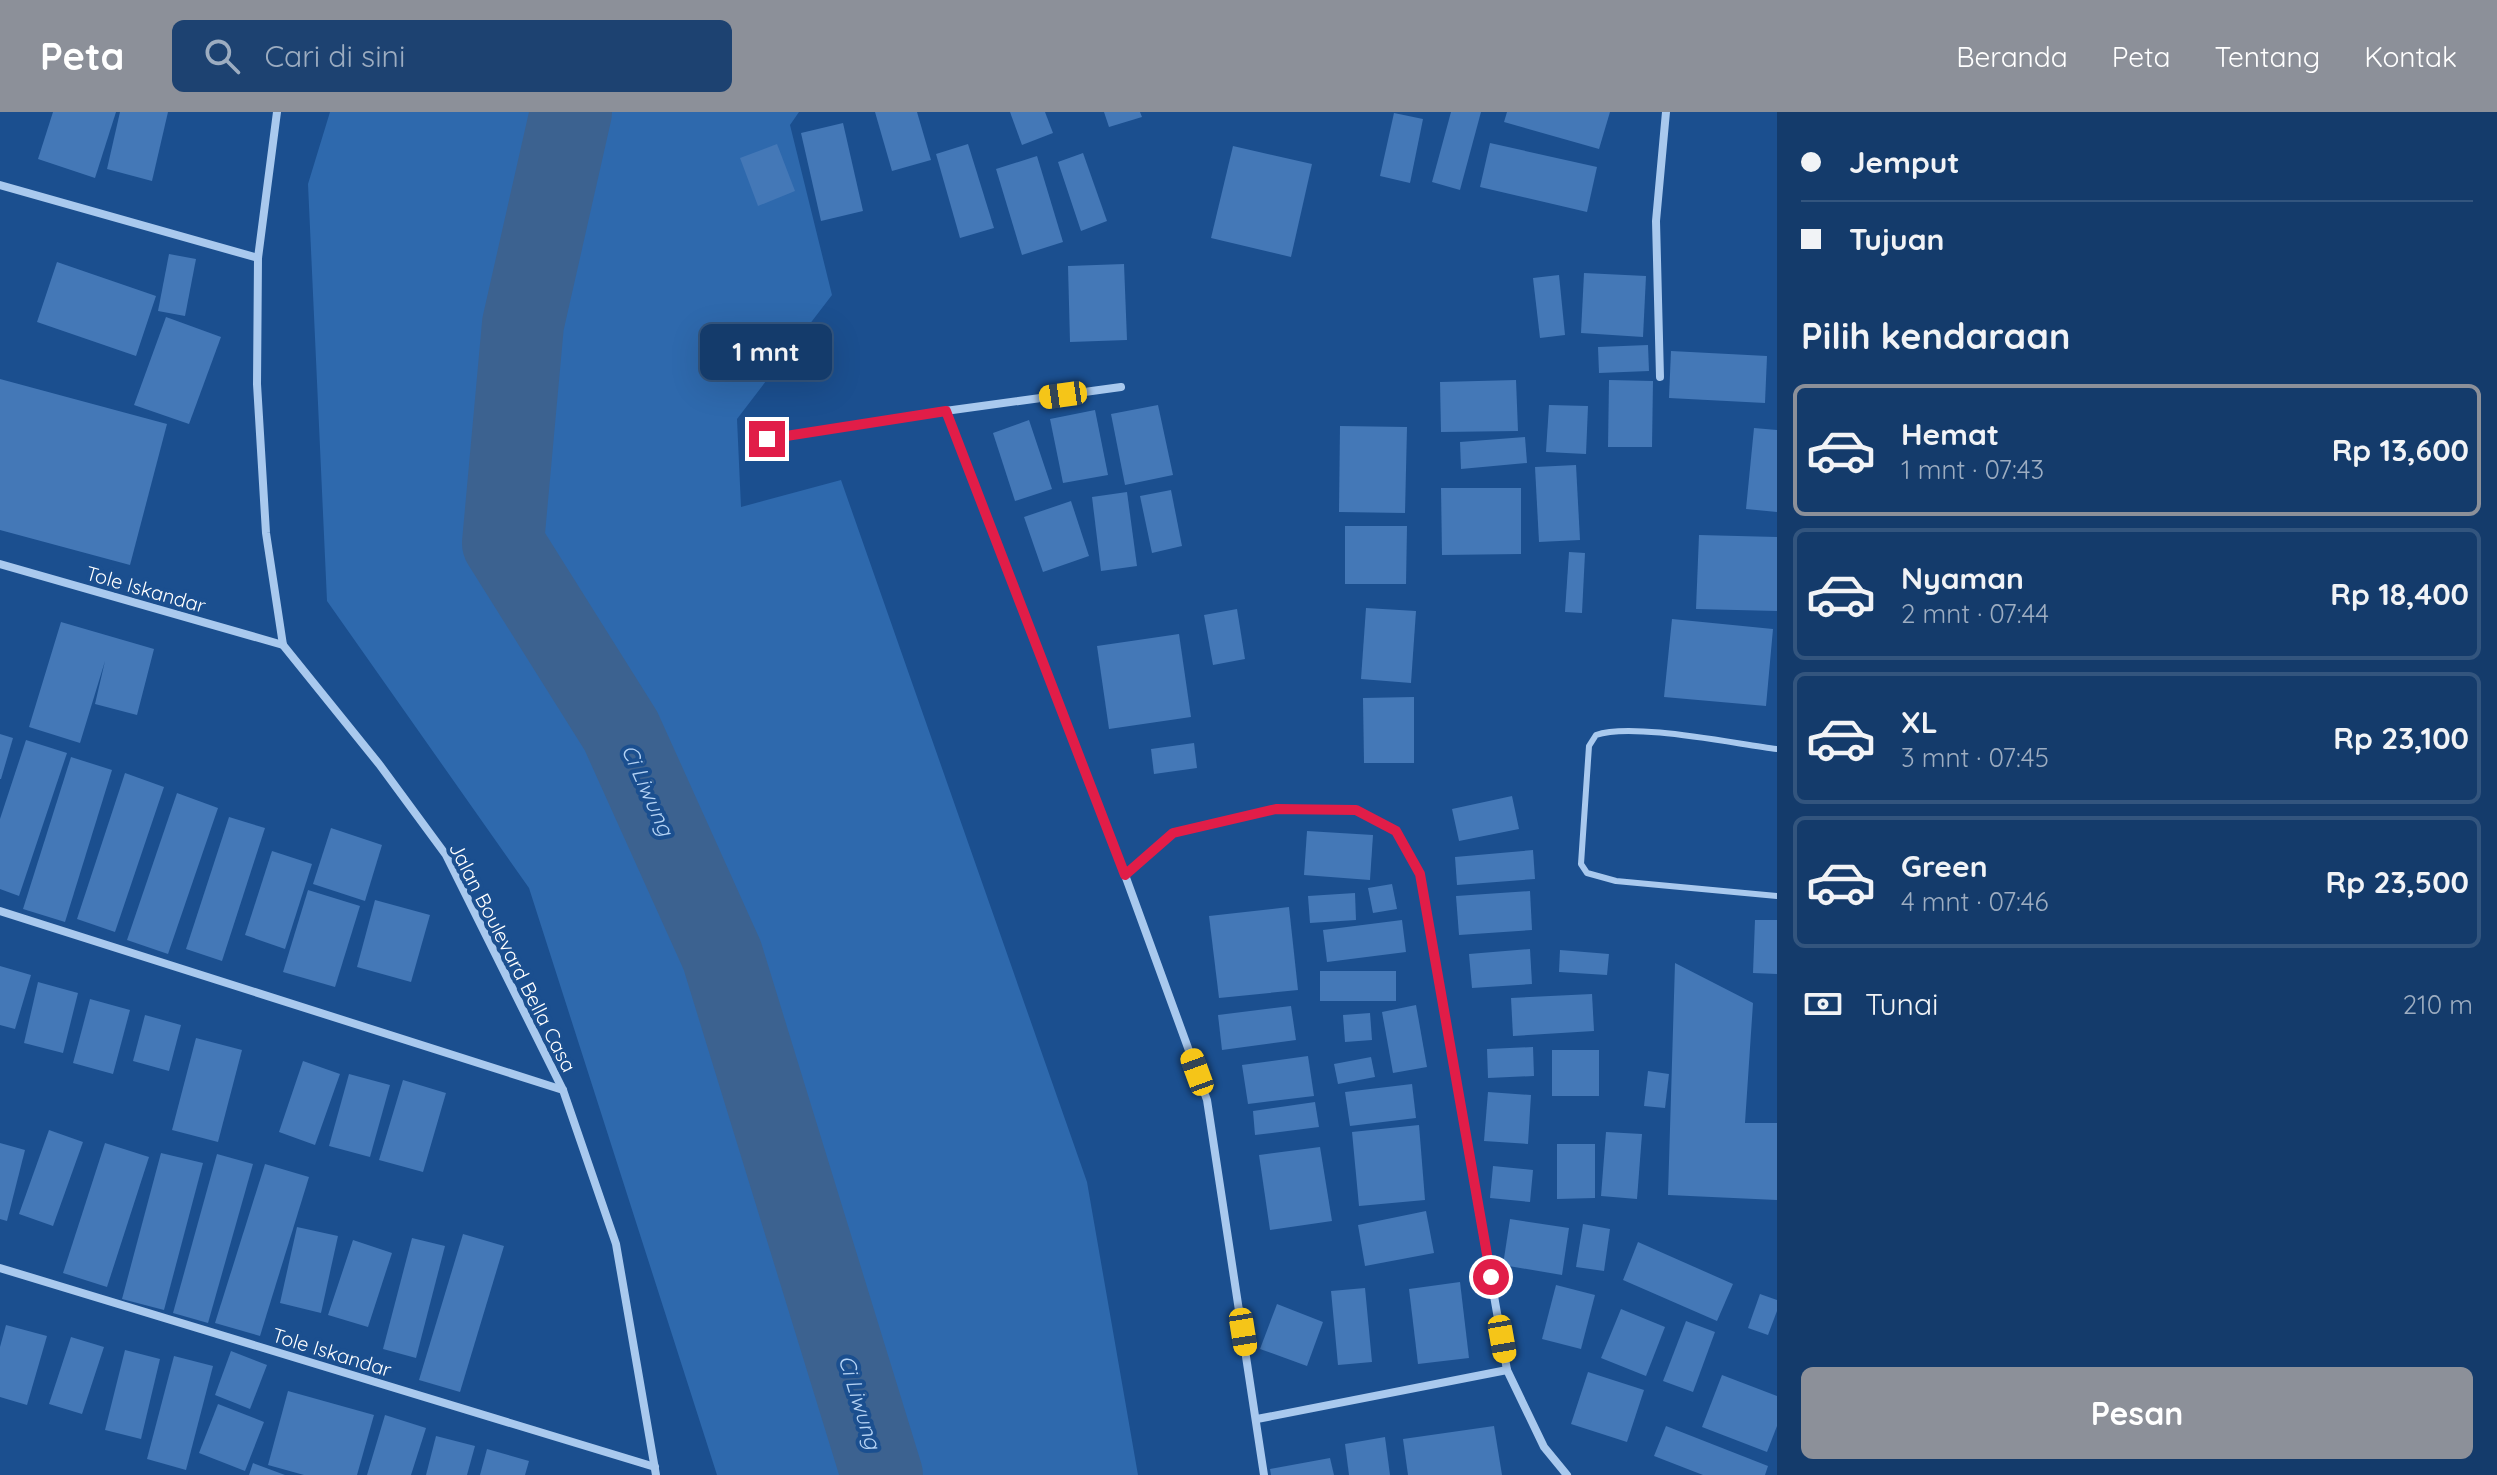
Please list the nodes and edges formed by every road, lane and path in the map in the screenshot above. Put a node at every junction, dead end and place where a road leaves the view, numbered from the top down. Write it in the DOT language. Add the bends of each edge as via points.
graph roads {
  1 [pos="277,112"];
  2 [pos="1666,112"];
  3 [pos="0,185"];
  4 [pos="258,258"];
  5 [pos="1660,377"];
  6 [pos="1121,387"];
  7 [pos="946,411"];
  8 [pos="767,439"];
  9 [pos="0,564"];
  10 [pos="283,645"];
  11 [pos="1777,749"];
  12 [pos="1125,875"];
  13 [pos="1777,896"];
  14 [pos="0,911"];
  15 [pos="563,1090"];
  16 [pos="0,1268"];
  17 [pos="1507,1370"];
  18 [pos="1257,1419"];
  19 [pos="656,1471"];
  20 [pos="1264,1475"];
  21 [pos="1567,1475"];
  1 -- 4 [label="street"];
  2 -- 5 [label="street" via="1656,221"];
  3 -- 4 [label="street"];
  4 -- 10 [label="street" via="260,460"];
  6 -- 7 [label="street"];
  7 -- 8 [label="street"];
  7 -- 12 [label="street"];
  9 -- 10 [label="street, Tole Iskandar"];
  10 -- 15 [label="street, Jalan Boulevard Bella Casa" via="446,855"];
  11 -- 13 [label="lane" via="1648,732 1596,735 1589,746 1581,864 1587,873 1616,881"];
  12 -- 17 [label="street" via="1173,833 1276,809 1356,810 1396,831 1420,874"];
  12 -- 18 [label="street" via="1207,1100"];
  14 -- 15 [label="street"];
  15 -- 19 [label="street, Jalan Boulevard Bella Casa" via="616,1244"];
  16 -- 19 [label="street, Tole Iskandar"];
  17 -- 18 [label="street"];
  17 -- 21 [label="street" via="1544,1447"];
  18 -- 20 [label="street"];
}
